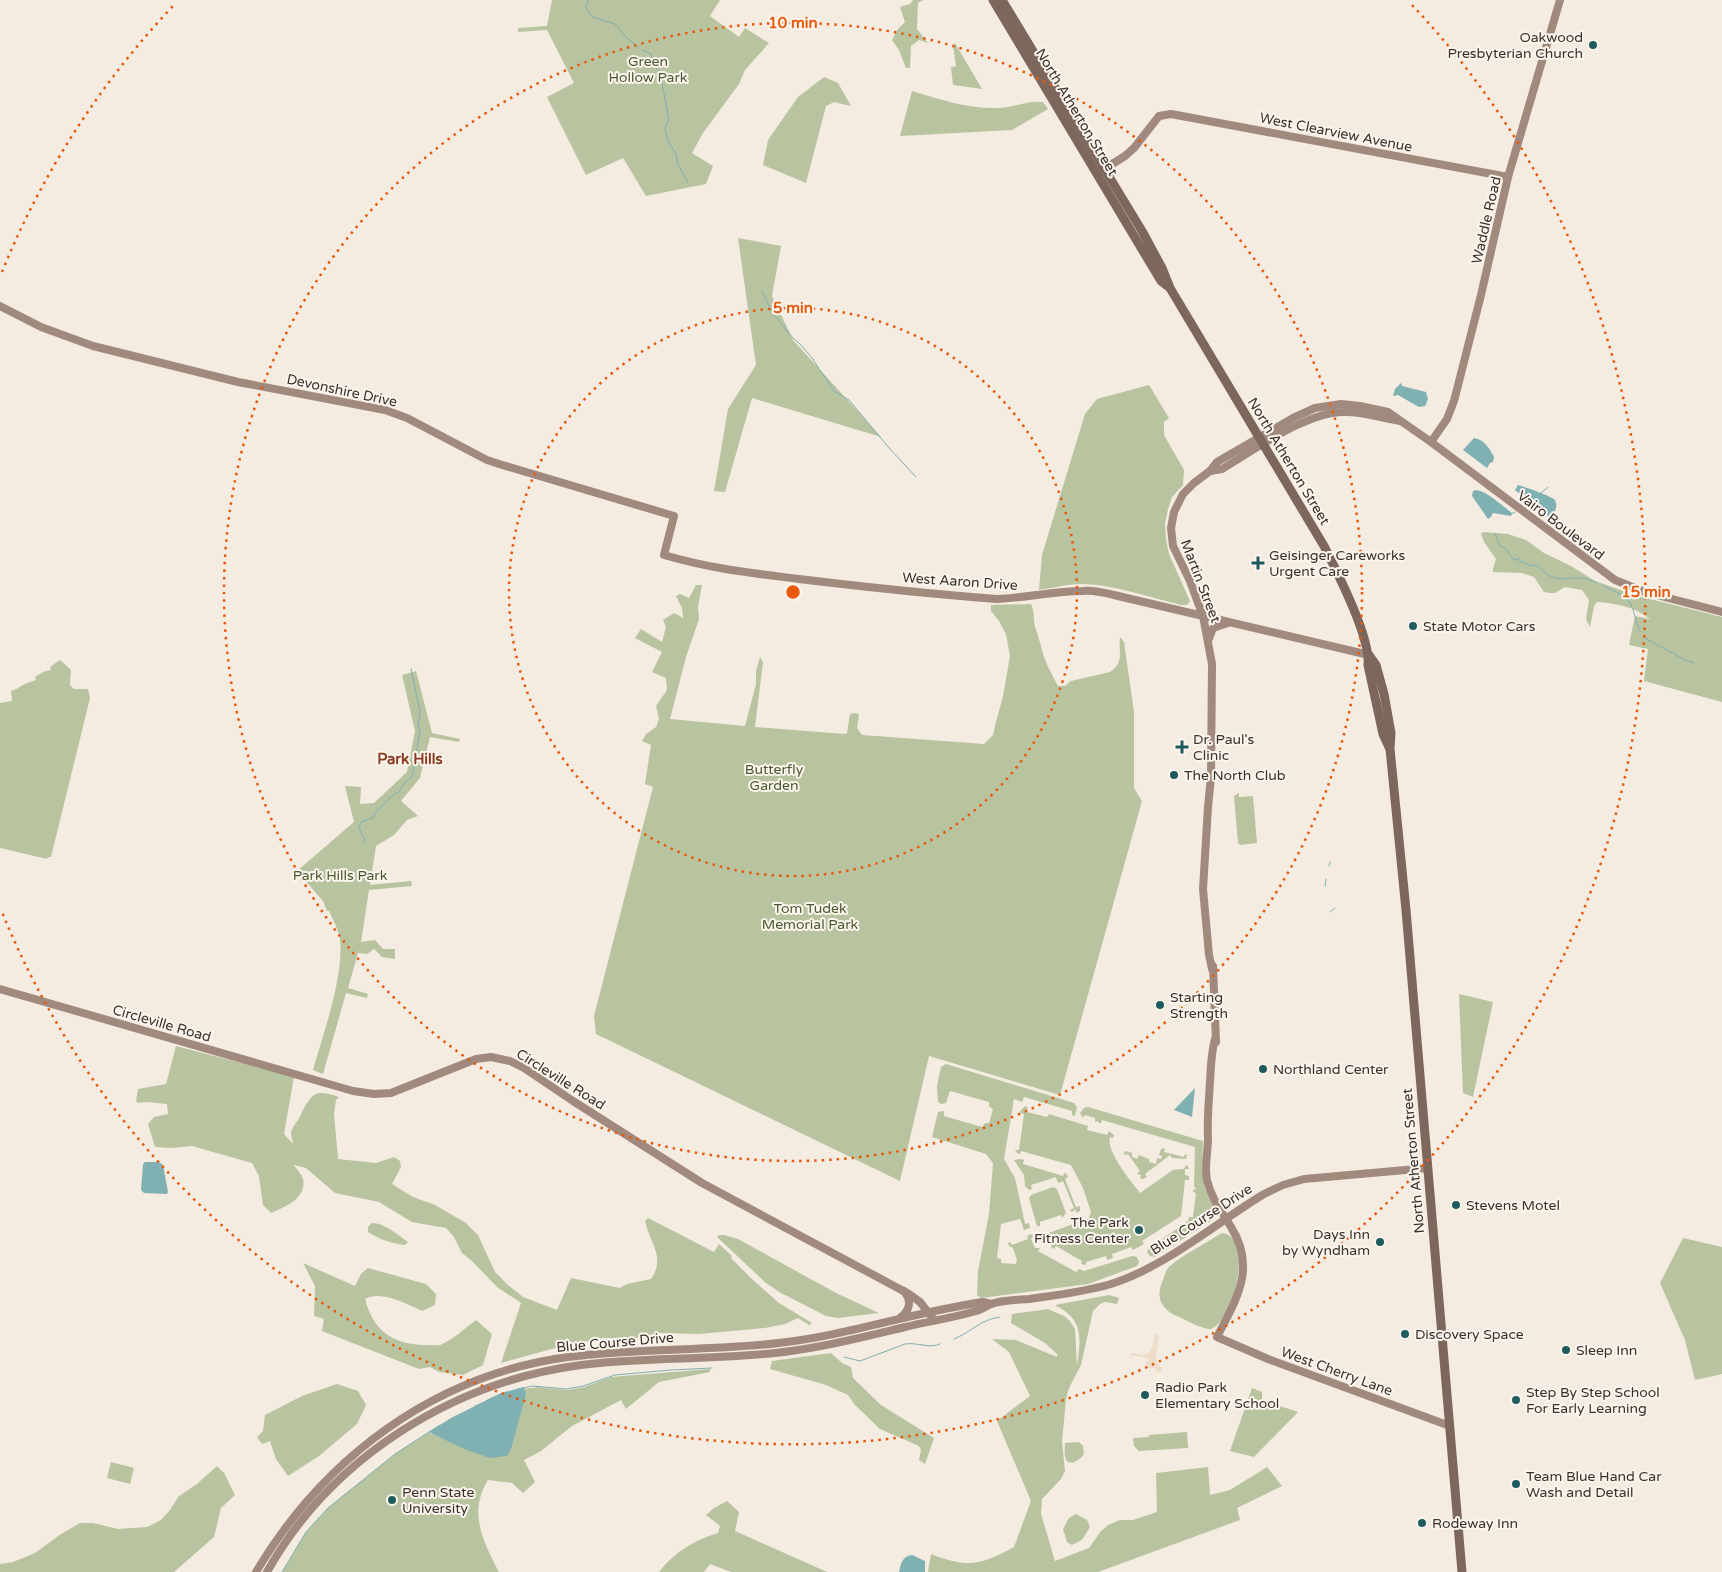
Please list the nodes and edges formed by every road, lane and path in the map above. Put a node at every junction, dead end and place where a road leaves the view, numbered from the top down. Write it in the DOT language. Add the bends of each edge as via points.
graph roads {
  1 [pos="993,0"];
  2 [pos="1002,0"];
  3 [pos="1560,0"];
  4 [pos="1101,171"];
  5 [pos="1508,177"];
  6 [pos="0,306"];
  7 [pos="1262,441"];
  8 [pos="1431,442"];
  9 [pos="664,555"];
  10 [pos="1195,593"];
  11 [pos="1180,611"];
  12 [pos="1722,612"];
  13 [pos="1204,616"];
  14 [pos="1232,623"];
  15 [pos="1209,642"];
  16 [pos="1369,655"];
  17 [pos="0,989"];
  18 [pos="1428,1168"];
  19 [pos="1226,1218"];
  20 [pos="903,1290"];
  21 [pos="991,1304"];
  22 [pos="927,1311"];
  23 [pos="899,1319"];
  24 [pos="934,1320"];
  25 [pos="1217,1337"];
  26 [pos="1450,1426"];
  27 [pos="256,1572"];
  28 [pos="267,1572"];
  29 [pos="1462,1572"];
  1 -- 4 [label="main road, North Atherton Street"];
  2 -- 4 [label="main road, North Atherton Street"];
  3 -- 5 [label="street, Waddle Road"];
  4 -- 5 [label="street, West Clearview Avenue" via="1134,148 1159,116 1171,114"];
  4 -- 7 [label="main road, North Atherton Street" via="1155,254 1170,288"];
  5 -- 8 [label="street, Waddle Road" via="1454,400 1447,419"];
  6 -- 9 [label="street, Devonshire Drive" via="41,327 93,346 238,382 384,410 407,418 487,460 674,516"];
  7 -- 8 [label="street, Vairo Boulevard" via="1307,420 1352,412 1404,422"];
  7 -- 10 [label="street, Martin Street" via="1222,469 1210,471 1194,483 1176,507 1171,523 1173,546"];
  7 -- 16 [label="main road, North Atherton Street" via="1335,568"];
  8 -- 12 [label="street, Vairo Boulevard" via="1615,580 1645,592"];
  9 -- 11 [label="street, West Aaron Drive" via="734,572 833,584 997,599 1092,591"];
  10 -- 11 [label="street" via="1192,606"];
  10 -- 13 [label="street, Martin Street"];
  11 -- 13 [label="street, West Aaron Drive"];
  13 -- 14 [label="street, West Aaron Drive"];
  13 -- 15 [label="street, Martin Street"];
  14 -- 15 [label="street" via="1213,628"];
  14 -- 16 [label="street, West Aaron Drive"];
  15 -- 19 [label="street, Martin Street" via="1213,672 1208,736 1205,878 1212,937 1215,1039 1207,1119 1207,1179 1212,1195"];
  16 -- 18 [label="main road, North Atherton Street" via="1376,665 1391,734"];
  17 -- 20 [label="street, Circleville Road" via="366,1093 396,1091 476,1059 491,1057 510,1061 702,1183"];
  18 -- 19 [label="street, Blue Course Drive" via="1291,1182 1264,1194"];
  18 -- 26 [label="main road, North Atherton Street"];
  19 -- 21 [label="street, Blue Course Drive" via="1152,1266 1117,1282 1072,1294"];
  19 -- 25 [label="street, Martin Street" via="1241,1248 1243,1274 1241,1288"];
  20 -- 22 [label="street, Circleville Road"];
  20 -- 23 [label="street" via="910,1304"];
  21 -- 22 [label="street, Blue Course Drive" via="983,1302"];
  21 -- 24 [label="street, Blue Course Drive" via="978,1311"];
  22 -- 23 [label="street, Blue Course Drive"];
  22 -- 24 [label="street, Circleville Road"];
  23 -- 27 [label="street, Blue Course Drive" via="781,1343 565,1358 473,1383 411,1413 349,1458 300,1509"];
  24 -- 28 [label="street, Blue Course Drive" via="792,1351 568,1367 517,1378 476,1392 421,1418 357,1464 302,1521"];
  25 -- 26 [label="street, West Cherry Lane"];
  26 -- 29 [label="main road, North Atherton Street"];
}
